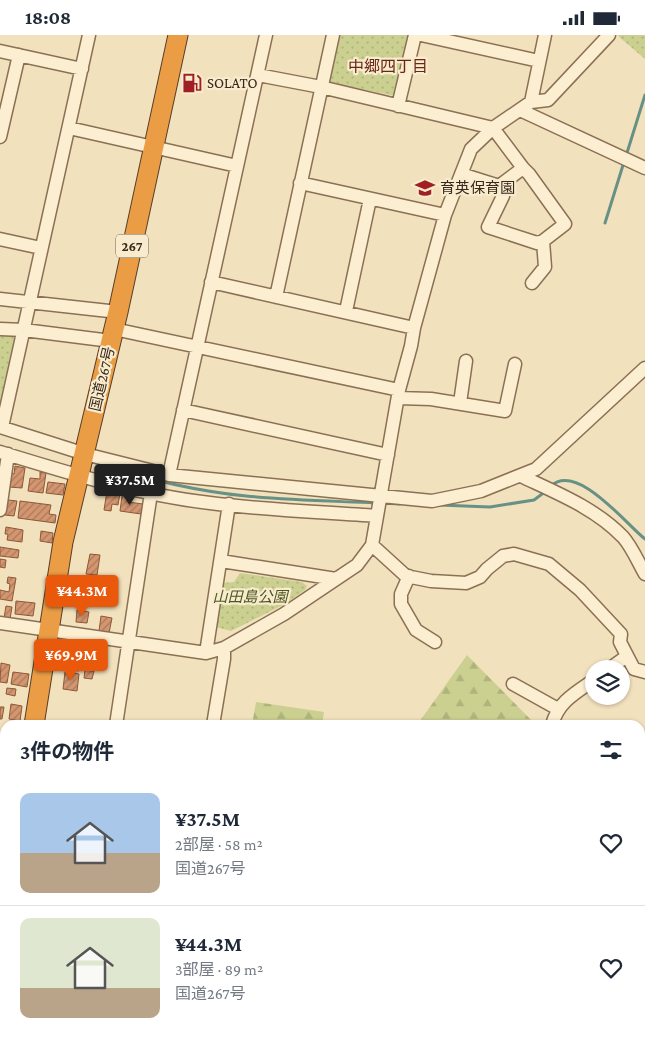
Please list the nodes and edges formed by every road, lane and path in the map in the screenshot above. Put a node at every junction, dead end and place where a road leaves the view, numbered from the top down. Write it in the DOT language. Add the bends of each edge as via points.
graph roads {
  1 [pos="89,35"];
  2 [pos="178,35"];
  3 [pos="266,35"];
  4 [pos="333,35"];
  5 [pos="415,35"];
  6 [pos="420,35"];
  7 [pos="545,35"];
  8 [pos="610,35"];
  9 [pos="0,51"];
  10 [pos="19,55"];
  11 [pos="539,61"];
  12 [pos="82,69"];
  13 [pos="258,75"];
  14 [pos="321,87"];
  15 [pos="398,106"];
  16 [pos="525,106"];
  17 [pos="69,128"];
  18 [pos="493,128"];
  19 [pos="0,137"];
  20 [pos="154,147"];
  21 [pos="237,166"];
  22 [pos="645,168"];
  23 [pos="523,169"];
  24 [pos="461,173"];
  25 [pos="300,183"];
  26 [pos="499,186"];
  27 [pos="370,199"];
  28 [pos="445,215"];
  29 [pos="0,239"];
  30 [pos="543,241"];
  31 [pos="41,248"];
  32 [pos="211,282"];
  33 [pos="532,283"];
  34 [pos="276,297"];
  35 [pos="0,299"];
  36 [pos="30,301"];
  37 [pos="346,311"];
  38 [pos="114,327"];
  39 [pos="414,328"];
  40 [pos="0,329"];
  41 [pos="24,330"];
  42 [pos="198,346"];
  43 [pos="466,361"];
  44 [pos="516,364"];
  45 [pos="645,368"];
  46 [pos="398,394"];
  47 [pos="460,403"];
  48 [pos="183,410"];
  49 [pos="1,427"];
  50 [pos="4,453"];
  51 [pos="388,455"];
  52 [pos="82,464"];
  53 [pos="169,475"];
  54 [pos="520,476"];
  55 [pos="151,493"];
  56 [pos="228,504"];
  57 [pos="379,505"];
  58 [pos="0,509"];
  59 [pos="372,545"];
  60 [pos="221,561"];
  61 [pos="645,574"];
  62 [pos="409,576"];
  63 [pos="336,579"];
  64 [pos="0,623"];
  65 [pos="48,630"];
  66 [pos="435,642"];
  67 [pos="128,643"];
  68 [pos="224,648"];
  69 [pos="206,653"];
  70 [pos="627,656"];
  71 [pos="621,660"];
  72 [pos="645,672"];
  73 [pos="513,684"];
  74 [pos="585,686"];
  75 [pos="558,709"];
  76 [pos="35,720"];
  77 [pos="120,720"];
  78 [pos="214,720"];
  79 [pos="553,720"];
  1 -- 12 [label="street"];
  2 -- 20 [label="highway, 国道267号 / 267"];
  3 -- 13 [label="street"];
  4 -- 14 [label="street"];
  5 -- 15 [label="street"];
  6 -- 11 [label="street"];
  7 -- 11 [label="street"];
  8 -- 16 [label="street" via="548,100"];
  9 -- 10 [label="street"];
  10 -- 12 [label="street"];
  10 -- 19 [label="street"];
  11 -- 16 [label="street"];
  12 -- 17 [label="street"];
  13 -- 14 [label="street"];
  13 -- 21 [label="street"];
  14 -- 15 [label="street"];
  14 -- 25 [label="street"];
  15 -- 18 [label="street"];
  16 -- 18 [label="street"];
  16 -- 22 [label="street"];
  17 -- 20 [label="street"];
  17 -- 31 [label="street"];
  18 -- 23 [label="street"];
  18 -- 24 [label="street" via="471,149"];
  20 -- 21 [label="street"];
  20 -- 38 [label="highway, 国道267号 / 267"];
  21 -- 32 [label="street"];
  23 -- 26 [label="street"];
  23 -- 30 [label="street" via="565,224"];
  24 -- 26 [label="street"];
  24 -- 28 [label="street"];
  25 -- 27 [label="street"];
  25 -- 34 [label="street"];
  26 -- 30 [label="street" via="503,196 488,227 537,243"];
  27 -- 28 [label="street"];
  27 -- 37 [label="street"];
  28 -- 39 [label="street"];
  29 -- 31 [label="street"];
  30 -- 33 [label="street" via="545,267"];
  31 -- 36 [label="street"];
  32 -- 34 [label="street"];
  32 -- 42 [label="street"];
  34 -- 37 [label="street"];
  35 -- 36 [label="street"];
  36 -- 38 [label="street"];
  36 -- 41 [label="street"];
  37 -- 39 [label="street"];
  38 -- 41 [label="street"];
  38 -- 42 [label="street"];
  38 -- 52 [label="highway, 国道267号 / 267"];
  39 -- 46 [label="street"];
  40 -- 41 [label="street"];
  41 -- 49 [label="street"];
  42 -- 46 [label="street"];
  42 -- 48 [label="street"];
  43 -- 47 [label="street"];
  44 -- 47 [label="street" via="505,411"];
  45 -- 54 [label="street" via="536,469"];
  46 -- 47 [label="street"];
  46 -- 51 [label="street"];
  48 -- 51 [label="street"];
  48 -- 53 [label="street"];
  49 -- 52 [label="street"];
  50 -- 52 [label="street"];
  50 -- 58 [label="street"];
  51 -- 57 [label="street"];
  52 -- 53 [label="street"];
  52 -- 55 [label="street"];
  52 -- 65 [label="highway, 国道267号 / 267" via="63,542"];
  53 -- 57 [label="street"];
  54 -- 57 [label="street" via="481,491 432,501"];
  54 -- 61 [label="street" via="583,506 606,521 624,539"];
  55 -- 56 [label="street"];
  55 -- 67 [label="street"];
  56 -- 57 [label="street"];
  56 -- 60 [label="street"];
  57 -- 59 [label="street"];
  59 -- 62 [label="street"];
  59 -- 63 [label="street" via="357,565"];
  60 -- 63 [label="street"];
  60 -- 69 [label="street"];
  62 -- 66 [label="street" via="401,594 401,604 416,630"];
  62 -- 70 [label="street" via="466,583 480,577 503,556 514,554 549,564 580,590 621,634 620,642"];
  63 -- 68 [label="street" via="284,614"];
  64 -- 65 [label="street"];
  65 -- 67 [label="street"];
  65 -- 76 [label="highway, 国道267号 / 267"];
  67 -- 69 [label="street"];
  67 -- 77 [label="street"];
  68 -- 69 [label="street"];
  68 -- 78 [label="street"];
  70 -- 71 [label="street"];
  70 -- 72 [label="street" via="634,669"];
  73 -- 75 [label="street"];
  74 -- 75 [label="street"];
  75 -- 79 [label="street"];
}
